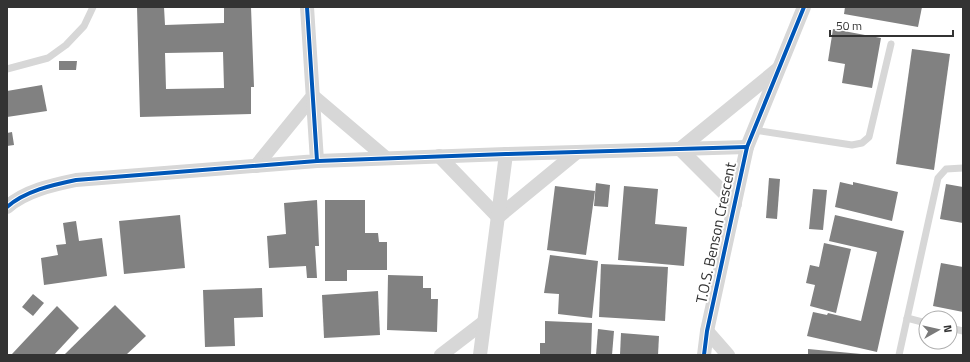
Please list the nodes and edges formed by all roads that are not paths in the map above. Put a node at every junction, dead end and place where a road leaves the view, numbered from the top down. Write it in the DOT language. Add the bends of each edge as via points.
graph roads {
  1 [pos="93,7"];
  2 [pos="307,7"];
  3 [pos="804,7"];
  4 [pos="891,44"];
  5 [pos="780,67"];
  6 [pos="7,68"];
  7 [pos="313,96"];
  8 [pos="754,130"];
  9 [pos="747,147"];
  10 [pos="680,149"];
  11 [pos="577,152"];
  12 [pos="506,154"];
  13 [pos="439,156"];
  14 [pos="386,158"];
  15 [pos="317,161"];
  16 [pos="256,166"];
  17 [pos="963,168"];
  18 [pos="735,204"];
  19 [pos="7,207"];
  20 [pos="498,216"];
  21 [pos="906,318"];
  22 [pos="918,321"];
  23 [pos="484,322"];
  24 [pos="707,331"];
  25 [pos="441,355"];
  26 [pos="480,355"];
  27 [pos="704,355"];
  28 [pos="728,355"];
  29 [pos="899,355"];
  1 -- 6 [label="lane" via="84,26 66,45 48,58"];
  2 -- 7 [label="street"];
  3 -- 5 [label="street, T.O.S. Benson Crescent"];
  4 -- 8 [label="lane" via="869,137 862,143 852,145"];
  5 -- 8 [label="street, T.O.S. Benson Crescent"];
  5 -- 10 [label="street"];
  7 -- 14 [label="street"];
  7 -- 15 [label="street"];
  7 -- 16 [label="street"];
  8 -- 9 [label="street, T.O.S. Benson Crescent"];
  9 -- 10 [label="street"];
  9 -- 18 [label="street, T.O.S. Benson Crescent"];
  10 -- 11 [label="street"];
  10 -- 18 [label="street"];
  11 -- 12 [label="street"];
  11 -- 20 [label="street"];
  12 -- 13 [label="street"];
  12 -- 20 [label="street"];
  13 -- 14 [label="street"];
  13 -- 20 [label="street"];
  14 -- 15 [label="street"];
  15 -- 16 [label="street"];
  16 -- 19 [label="street" via="76,180 47,187 14,201"];
  17 -- 21 [label="lane" via="946,169 938,178"];
  18 -- 24 [label="street, T.O.S. Benson Crescent"];
  20 -- 23 [label="street"];
  21 -- 22 [label="lane"];
  21 -- 29 [label="lane"];
  23 -- 25 [label="street"];
  23 -- 26 [label="street"];
  24 -- 27 [label="street, T.O.S. Benson Crescent"];
  24 -- 28 [label="street"];
}
